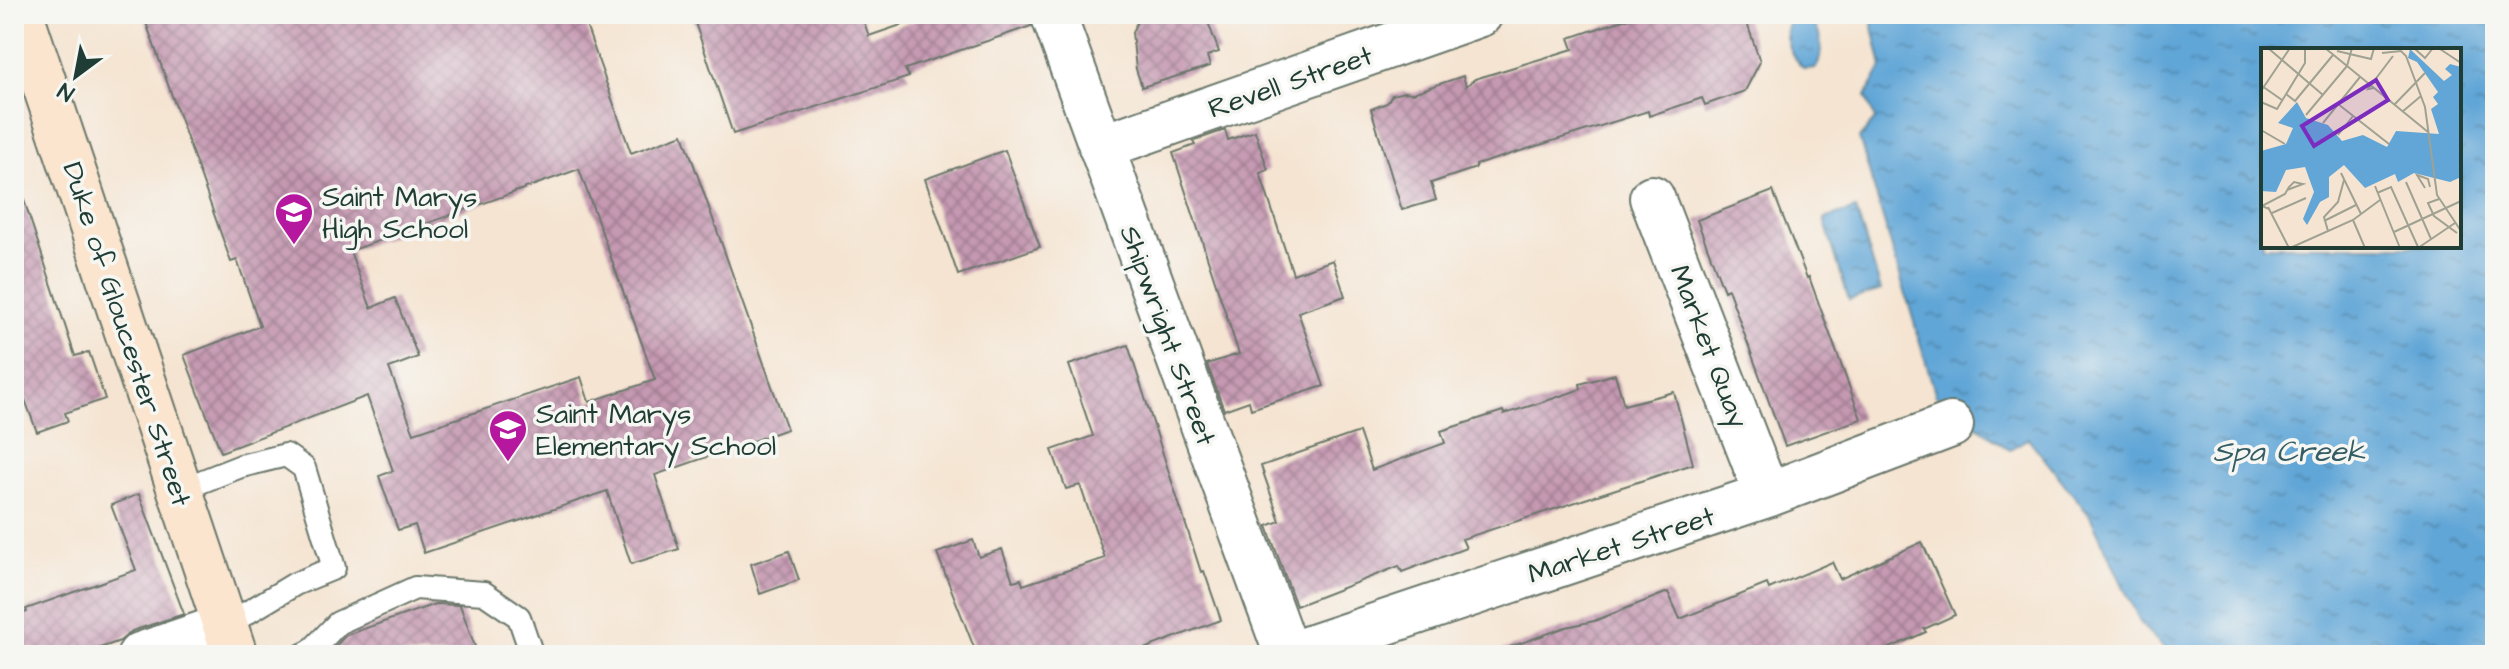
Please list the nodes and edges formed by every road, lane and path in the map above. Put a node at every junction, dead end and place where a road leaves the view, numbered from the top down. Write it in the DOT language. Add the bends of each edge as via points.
graph roads {
  1 [pos="21,14"];
  2 [pos="1053,14"];
  3 [pos="1480,14"];
  4 [pos="1101,147"];
  5 [pos="1652,198"];
  6 [pos="1951,425"];
  7 [pos="180,490"];
  8 [pos="1767,495"];
  9 [pos="484,593"];
  10 [pos="461,609"];
  11 [pos="230,640"];
  12 [pos="315,653"];
  13 [pos="140,655"];
  14 [pos="532,655"];
  15 [pos="1287,655"];
  1 -- 7 [label="main road, Duke of Gloucester Street"];
  2 -- 4 [label="street, Shipwright Street"];
  3 -- 4 [label="street, Revell Street"];
  4 -- 15 [label="street, Shipwright Street"];
  5 -- 8 [label="street, Market Quay"];
  6 -- 8 [label="street, Market Street"];
  7 -- 11 [label="main road, Duke of Gloucester Street"];
  7 -- 11 [label="lane" via="286,455 304,468 334,568 295,584"];
  8 -- 15 [label="street, Market Street"];
  9 -- 10 [label="lane"];
  9 -- 12 [label="lane" via="415,588 338,623"];
  9 -- 14 [label="lane" via="519,617"];
  11 -- 13 [label="street"];
}
